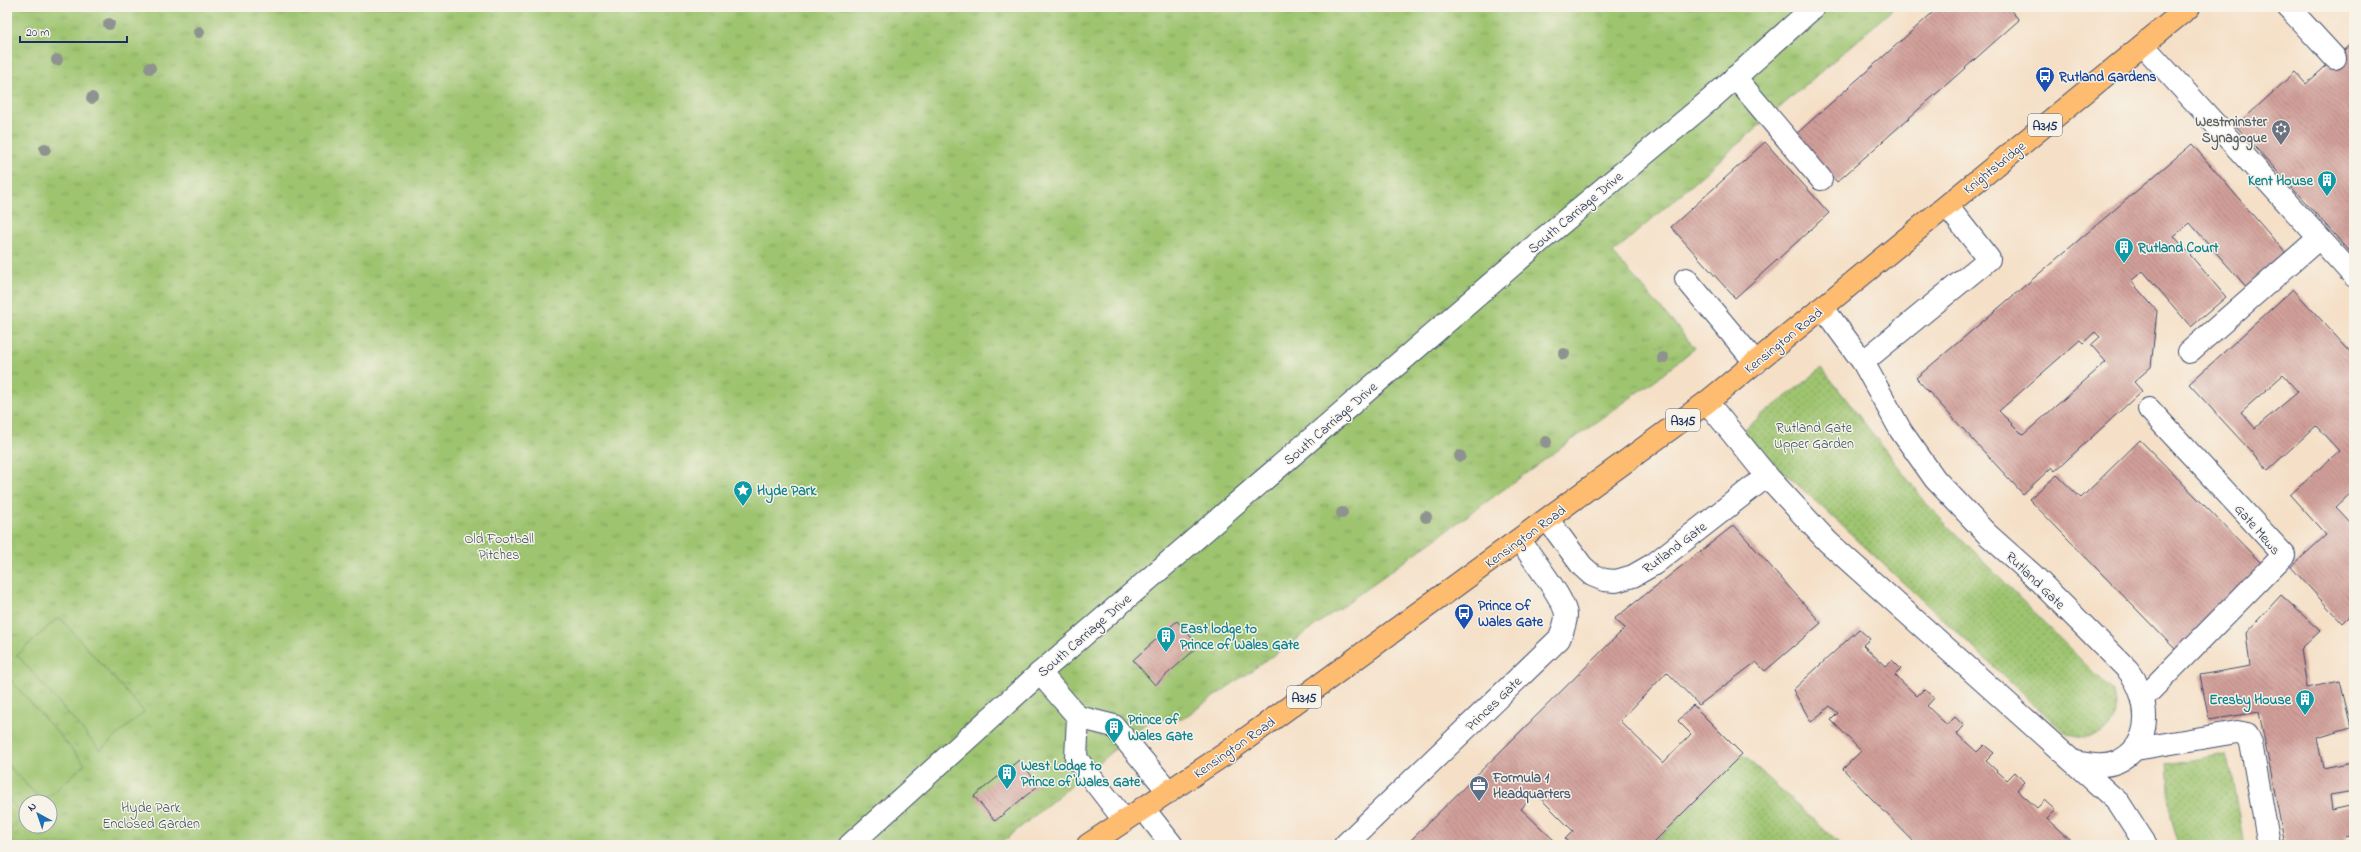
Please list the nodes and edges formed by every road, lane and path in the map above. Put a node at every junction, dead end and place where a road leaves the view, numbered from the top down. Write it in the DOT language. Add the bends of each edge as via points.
graph roads {
  1 [pos="1814,7"];
  2 [pos="2189,7"];
  3 [pos="2288,7"];
  4 [pos="2143,45"];
  5 [pos="2335,58"];
  6 [pos="1735,77"];
  7 [pos="1822,179"];
  8 [pos="1947,206"];
  9 [pos="2320,238"];
  10 [pos="2354,276"];
  11 [pos="1686,279"];
  12 [pos="1823,308"];
  13 [pos="2189,352"];
  14 [pos="1863,362"];
  15 [pos="1756,363"];
  16 [pos="1707,402"];
  17 [pos="2149,409"];
  18 [pos="1767,476"];
  19 [pos="1548,520"];
  20 [pos="1520,540"];
  21 [pos="1040,673"];
  22 [pos="2144,698"];
  23 [pos="1078,717"];
  24 [pos="2136,749"];
  25 [pos="2074,762"];
  26 [pos="1169,792"];
  27 [pos="1143,808"];
  28 [pos="1124,820"];
  29 [pos="850,845"];
  30 [pos="1088,845"];
  31 [pos="1172,845"];
  32 [pos="1345,845"];
  33 [pos="2146,845"];
  34 [pos="2269,845"];
  1 -- 6 [label="street, South Carriage Drive"];
  2 -- 4 [label="main road, Knightsbridge / A315"];
  3 -- 5 [label="street"];
  4 -- 8 [label="main road, Knightsbridge / A315"];
  4 -- 9 [label="street"];
  6 -- 7 [label="street"];
  6 -- 21 [label="street, South Carriage Drive"];
  8 -- 12 [label="main road, Kensington Road / A315"];
  8 -- 14 [label="street" via="1989,259"];
  9 -- 10 [label="street"];
  9 -- 13 [label="street"];
  11 -- 15 [label="street"];
  12 -- 14 [label="street, Rutland Gate"];
  12 -- 15 [label="main road, Kensington Road / A315"];
  14 -- 22 [label="street, Rutland Gate" via="1901,431 1935,478 1987,534 2033,575 2128,670 2138,683"];
  15 -- 16 [label="main road, Kensington Road / A315"];
  16 -- 18 [label="street"];
  16 -- 19 [label="main road, Kensington Road / A315"];
  17 -- 22 [label="street, Gate Mews" via="2284,556"];
  18 -- 19 [label="street, Rutland Gate" via="1654,564 1634,576 1616,581 1592,575 1582,566"];
  18 -- 25 [label="street" via="1828,542"];
  19 -- 20 [label="main road, Kensington Road / A315"];
  20 -- 26 [label="main road, Kensington Road / A315" via="1238,745"];
  20 -- 32 [label="street, Princes Gate" via="1566,614 1559,639"];
  21 -- 23 [label="street"];
  21 -- 29 [label="street, South Carriage Drive"];
  22 -- 24 [label="street, Rutland Gate" via="2143,730"];
  23 -- 26 [label="street" via="1114,726"];
  23 -- 28 [label="street" via="1076,758"];
  24 -- 25 [label="street" via="2117,762 2100,766"];
  24 -- 34 [label="street" via="2237,732 2247,734 2251,743"];
  25 -- 33 [label="street" via="2119,803"];
  26 -- 27 [label="main road, Kensington Road / A315"];
  27 -- 28 [label="main road, Kensington Road / A315"];
  27 -- 31 [label="street"];
  28 -- 30 [label="main road, Kensington Road / A315"];
}
